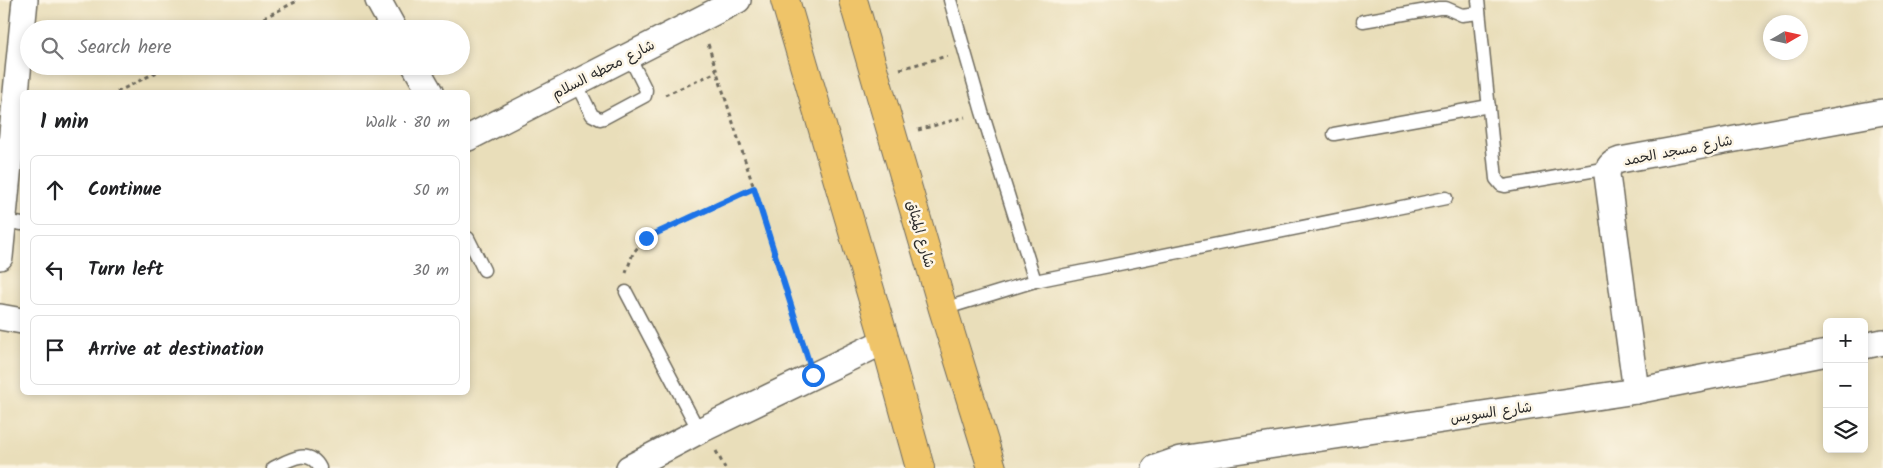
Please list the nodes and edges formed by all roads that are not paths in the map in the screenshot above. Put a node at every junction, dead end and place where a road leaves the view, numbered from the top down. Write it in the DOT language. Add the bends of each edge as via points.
graph roads {
  1 [pos="25,0"];
  2 [pos="378,0"];
  3 [pos="785,0"];
  4 [pos="853,0"];
  5 [pos="950,0"];
  6 [pos="1478,0"];
  7 [pos="718,7"];
  8 [pos="1479,13"];
  9 [pos="24,20"];
  10 [pos="389,20"];
  11 [pos="1363,21"];
  12 [pos="629,56"];
  13 [pos="21,75"];
  14 [pos="420,75"];
  15 [pos="576,82"];
  16 [pos="20,90"];
  17 [pos="429,90"];
  18 [pos="20,91"];
  19 [pos="1489,106"];
  20 [pos="1883,112"];
  21 [pos="1334,134"];
  22 [pos="470,137"];
  23 [pos="16,164"];
  24 [pos="1608,168"];
  25 [pos="1446,198"];
  26 [pos="13,223"];
  27 [pos="470,242"];
  28 [pos="0,257"];
  29 [pos="484,270"];
  30 [pos="1034,281"];
  31 [pos="626,292"];
  32 [pos="943,309"];
  33 [pos="0,318"];
  34 [pos="20,321"];
  35 [pos="885,340"];
  36 [pos="1883,342"];
  37 [pos="1868,345"];
  38 [pos="1823,354"];
  39 [pos="1636,391"];
  40 [pos="699,431"];
  41 [pos="1221,460"];
  42 [pos="273,468"];
  43 [pos="320,468"];
  44 [pos="629,468"];
  45 [pos="920,468"];
  46 [pos="992,468"];
  47 [pos="1155,468"];
  1 -- 9 [label="street"];
  2 -- 10 [label="street"];
  3 -- 35 [label="main road"];
  4 -- 32 [label="main road, شارع الميثاق"];
  5 -- 30 [label="lane"];
  6 -- 8 [label="lane"];
  7 -- 12 [label="street, شارع محطه السلام"];
  8 -- 11 [label="lane" via="1462,15 1439,8"];
  8 -- 19 [label="lane"];
  12 -- 15 [label="street, شارع محطه السلام"];
  12 -- 15 [label="lane" via="646,90 645,96 600,119 592,115"];
  13 -- 16 [label="street"];
  14 -- 17 [label="street"];
  15 -- 22 [label="street, شارع محطه السلام"];
  18 -- 23 [label="street"];
  19 -- 21 [label="lane"];
  19 -- 24 [label="lane" via="1496,179 1501,185"];
  20 -- 24 [label="street, شارع مسجد الحمد" via="1620,160"];
  23 -- 26 [label="street"];
  24 -- 39 [label="street, شارع مسجد الحمد"];
  25 -- 30 [label="lane"];
  26 -- 28 [label="street"];
  27 -- 29 [label="lane"];
  30 -- 32 [label="lane"];
  31 -- 40 [label="lane"];
  32 -- 46 [label="main road, شارع الميثاق"];
  33 -- 34 [label="street"];
  35 -- 40 [label="street"];
  35 -- 45 [label="main road"];
  36 -- 37 [label="street"];
  38 -- 39 [label="street, شارع السويس"];
  39 -- 41 [label="street, شارع السويس"];
  40 -- 44 [label="street"];
  41 -- 47 [label="street, شارع السويس" via="1181,459"];
  42 -- 43 [label="lane" via="303,456 312,458"];
}
